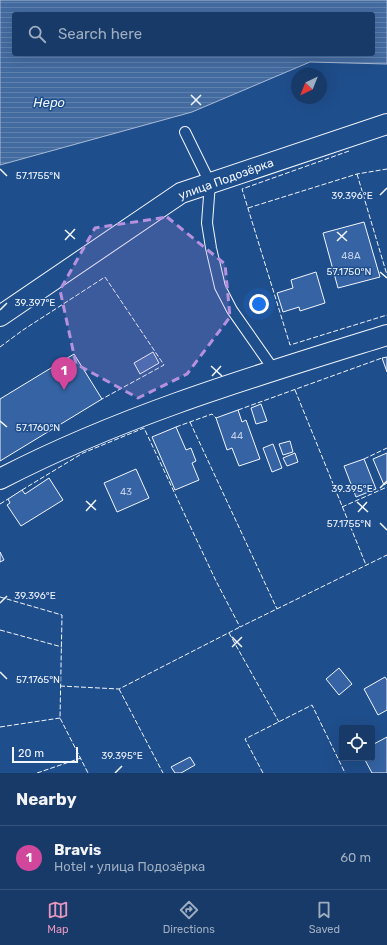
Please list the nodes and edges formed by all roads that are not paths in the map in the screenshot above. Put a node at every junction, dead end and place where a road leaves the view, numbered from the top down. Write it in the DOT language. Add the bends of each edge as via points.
graph roads {
  1 [pos="387,124"];
  2 [pos="185,132"];
  3 [pos="210,183"];
  4 [pos="0,316"];
  5 [pos="387,335"];
  6 [pos="274,370"];
  7 [pos="0,479"];
  1 -- 3 [label="street, улица Подозёрка"];
  2 -- 3 [label="lane"];
  3 -- 4 [label="street, улица Подозёрка" via="181,193"];
  3 -- 6 [label="lane" via="207,223 220,287 232,310"];
  5 -- 6 [label="street"];
  6 -- 7 [label="street" via="117,425"];
}
